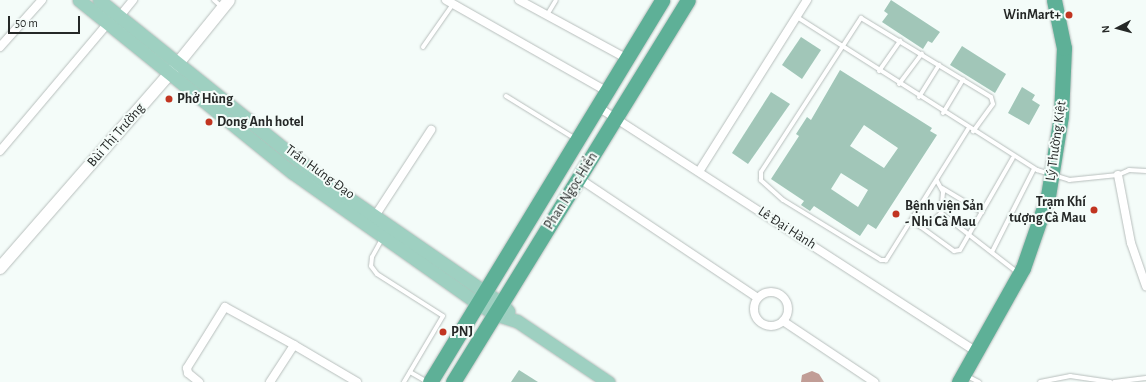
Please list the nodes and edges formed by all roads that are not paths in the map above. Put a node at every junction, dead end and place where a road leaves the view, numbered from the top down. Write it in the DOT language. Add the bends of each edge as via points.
graph roads {
  1 [pos="42,0"];
  2 [pos="79,0"];
  3 [pos="99,0"];
  4 [pos="133,0"];
  5 [pos="519,0"];
  6 [pos="556,0"];
  7 [pos="662,0"];
  8 [pos="688,0"];
  9 [pos="807,0"];
  10 [pos="1054,0"];
  11 [pos="222,2"];
  12 [pos="450,2"];
  13 [pos="547,15"];
  14 [pos="120,16"];
  15 [pos="797,16"];
  16 [pos="108,23"];
  17 [pos="900,41"];
  18 [pos="423,46"];
  19 [pos="841,46"];
  20 [pos="0,47"];
  21 [pos="922,54"];
  22 [pos="626,58"];
  23 [pos="939,65"];
  24 [pos="175,67"];
  25 [pos="879,71"];
  26 [pos="963,80"];
  27 [pos="899,84"];
  28 [pos="606,91"];
  29 [pos="506,96"];
  30 [pos="919,97"];
  31 [pos="598,107"];
  32 [pos="943,113"];
  33 [pos="615,119"];
  34 [pos="968,129"];
  35 [pos="430,130"];
  36 [pos="973,132"];
  37 [pos="576,139"];
  38 [pos="0,151"];
  39 [pos="1013,158"];
  40 [pos="1034,169"];
  41 [pos="700,170"];
  42 [pos="1146,171"];
  43 [pos="1118,175"];
  44 [pos="1051,176"];
  45 [pos="580,178"];
  46 [pos="937,181"];
  47 [pos="942,188"];
  48 [pos="333,194"];
  49 [pos="982,212"];
  50 [pos="941,213"];
  51 [pos="375,216"];
  52 [pos="912,222"];
  53 [pos="921,226"];
  54 [pos="970,235"];
  55 [pos="383,237"];
  56 [pos="992,252"];
  57 [pos="0,268"];
  58 [pos="1020,274"];
  59 [pos="1146,286"];
  60 [pos="480,297"];
  61 [pos="758,298"];
  62 [pos="498,308"];
  63 [pos="783,321"];
  64 [pos="294,345"];
  65 [pos="975,351"];
  66 [pos="410,372"];
  67 [pos="961,378"];
  68 [pos="1146,378"];
  69 [pos="199,382"];
  70 [pos="270,382"];
  71 [pos="357,382"];
  72 [pos="404,382"];
  73 [pos="428,382"];
  74 [pos="453,382"];
  75 [pos="608,382"];
  76 [pos="874,382"];
  77 [pos="979,382"];
  78 [pos="1040,382"];
  79 [pos="1113,382"];
  1 -- 20 [label="street"];
  2 -- 16 [label="main road, Trần Hưng Đạo"];
  3 -- 14 [label="main road, Trần Hưng Đạo"];
  4 -- 14 [label="street"];
  5 -- 13 [label="street"];
  6 -- 13 [label="lane"];
  7 -- 22 [label="highway, Phan Ngọc Hiển"];
  8 -- 33 [label="highway, Phan Ngọc Hiển"];
  9 -- 15 [label="street"];
  10 -- 44 [label="highway, Lý Thường Kiệt" via="1064,48 1062,116"];
  11 -- 24 [label="street, Bùi Thị Trường"];
  12 -- 18 [label="lane"];
  12 -- 28 [label="street"];
  13 -- 22 [label="street"];
  14 -- 24 [label="main road, Trần Hưng Đạo"];
  15 -- 19 [label="lane"];
  15 -- 41 [label="street"];
  16 -- 24 [label="main road, Trần Hưng Đạo"];
  16 -- 38 [label="street"];
  17 -- 19 [label="lane" via="861,18"];
  17 -- 21 [label="lane"];
  17 -- 25 [label="lane"];
  19 -- 25 [label="lane"];
  19 -- 52 [label="lane" via="761,172 761,180 783,200 881,260 889,259"];
  21 -- 23 [label="lane"];
  21 -- 27 [label="lane"];
  22 -- 28 [label="highway, Phan Ngọc Hiển"];
  23 -- 26 [label="lane"];
  23 -- 30 [label="lane"];
  24 -- 48 [label="main road, Trần Hưng Đạo" via="293,174"];
  24 -- 57 [label="street, Bùi Thị Trường"];
  25 -- 27 [label="lane"];
  26 -- 32 [label="lane"];
  26 -- 36 [label="lane" via="993,102"];
  27 -- 30 [label="lane"];
  28 -- 31 [label="highway, Phan Ngọc Hiển"];
  29 -- 37 [label="lane"];
  30 -- 32 [label="lane"];
  31 -- 33 [label="street, Lê Đại Hành"];
  31 -- 37 [label="highway, Phan Ngọc Hiển"];
  32 -- 34 [label="lane"];
  33 -- 41 [label="street, Lê Đại Hành"];
  33 -- 45 [label="highway, Phan Ngọc Hiển"];
  34 -- 36 [label="lane"];
  34 -- 46 [label="lane"];
  35 -- 51 [label="street"];
  36 -- 39 [label="lane"];
  37 -- 60 [label="highway, Phan Ngọc Hiển"];
  39 -- 40 [label="lane"];
  39 -- 49 [label="lane"];
  40 -- 44 [label="lane"];
  40 -- 56 [label="lane"];
  41 -- 65 [label="street, Lê Đại Hành"];
  42 -- 43 [label="lane" via="1129,170"];
  43 -- 44 [label="lane" via="1069,180"];
  43 -- 59 [label="street" via="1131,243"];
  44 -- 58 [label="highway, Lý Thường Kiệt" via="1048,196"];
  45 -- 61 [label="street"];
  45 -- 62 [label="highway, Phan Ngọc Hiển"];
  46 -- 47 [label="lane"];
  46 -- 52 [label="lane"];
  47 -- 49 [label="lane"];
  47 -- 50 [label="lane"];
  48 -- 51 [label="main road, Trần Hưng Đạo"];
  48 -- 55 [label="main road, Trần Hưng Đạo"];
  49 -- 54 [label="lane"];
  50 -- 53 [label="lane" via="930,224"];
  50 -- 54 [label="lane"];
  51 -- 60 [label="main road, Trần Hưng Đạo"];
  52 -- 53 [label="lane"];
  53 -- 54 [label="lane" via="954,251 960,250"];
  54 -- 56 [label="lane"];
  55 -- 60 [label="main road, Trần Hưng Đạo"];
  55 -- 66 [label="lane" via="372,257 371,266 377,274 444,316"];
  56 -- 58 [label="lane"];
  58 -- 65 [label="highway, Lý Thường Kiệt"];
  60 -- 62 [label="main road, Trần Hưng Đạo"];
  60 -- 73 [label="highway, Phan Ngọc Hiển"];
  61 -- 63 [label="street" via="754,308 758,320 773,326"];
  61 -- 63 [label="street" via="768,292 780,295 787,306"];
  62 -- 74 [label="highway, Phan Ngọc Hiển"];
  62 -- 75 [label="main road, Trần Hưng Đạo"];
  63 -- 76 [label="street"];
  64 -- 69 [label="street" via="225,307 187,368 188,373"];
  64 -- 70 [label="street"];
  64 -- 71 [label="street"];
  65 -- 67 [label="highway, Lý Thường Kiệt"];
  66 -- 72 [label="lane"];
  66 -- 73 [label="lane"];
  67 -- 77 [label="lane"];
  68 -- 79 [label="lane"];
  78 -- 79 [label="lane" via="1070,376"];
}
